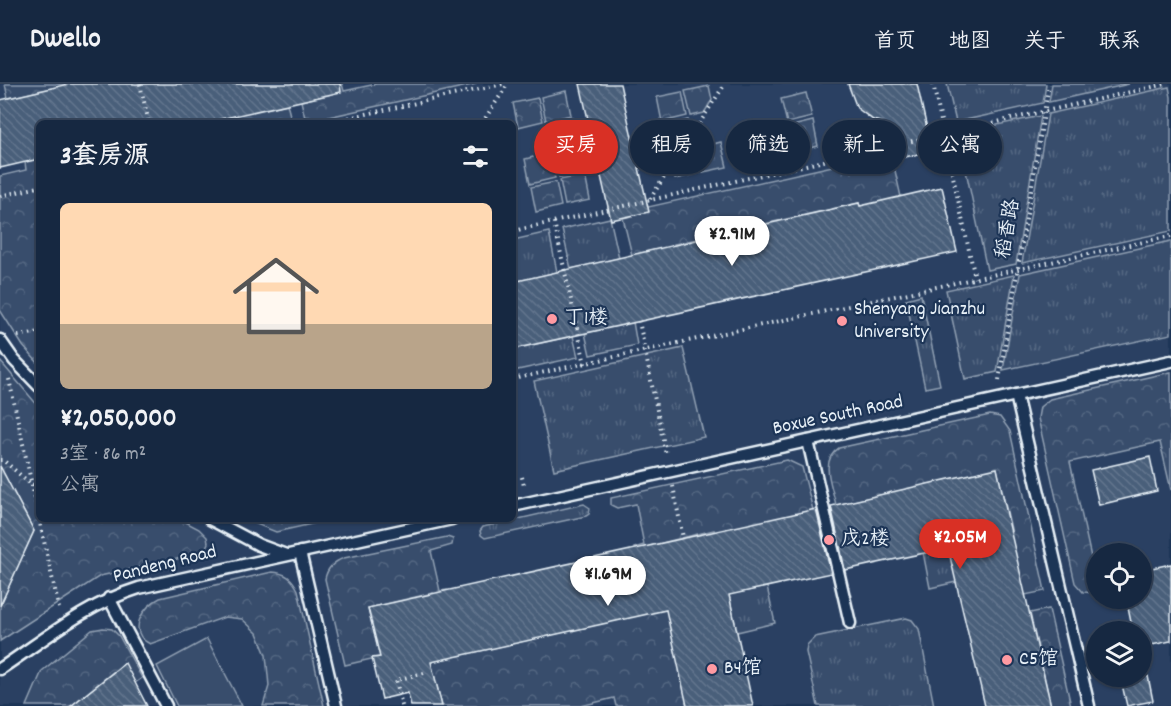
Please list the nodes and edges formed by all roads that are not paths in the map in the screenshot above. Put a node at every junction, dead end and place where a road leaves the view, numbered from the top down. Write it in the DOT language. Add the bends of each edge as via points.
graph roads {
  1 [pos="0,340"];
  2 [pos="1171,361"];
  3 [pos="36,383"];
  4 [pos="1016,395"];
  5 [pos="808,441"];
  6 [pos="516,505"];
  7 [pos="216,522"];
  8 [pos="438,522"];
  9 [pos="300,552"];
  10 [pos="287,555"];
  11 [pos="109,598"];
  12 [pos="850,623"];
  13 [pos="0,669"];
  14 [pos="166,706"];
  15 [pos="336,706"];
  16 [pos="1089,706"];
  1 -- 3 [label="lane"];
  2 -- 4 [label="lane, Boxue South Road"];
  4 -- 5 [label="lane, Boxue South Road"];
  4 -- 16 [label="lane"];
  5 -- 6 [label="lane, Boxue South Road"];
  5 -- 12 [label="lane"];
  7 -- 10 [label="lane"];
  8 -- 9 [label="lane"];
  9 -- 10 [label="lane"];
  9 -- 15 [label="lane"];
  10 -- 11 [label="lane, Pandeng Road"];
  11 -- 13 [label="lane, Pandeng Road"];
  11 -- 14 [label="lane"];
}
